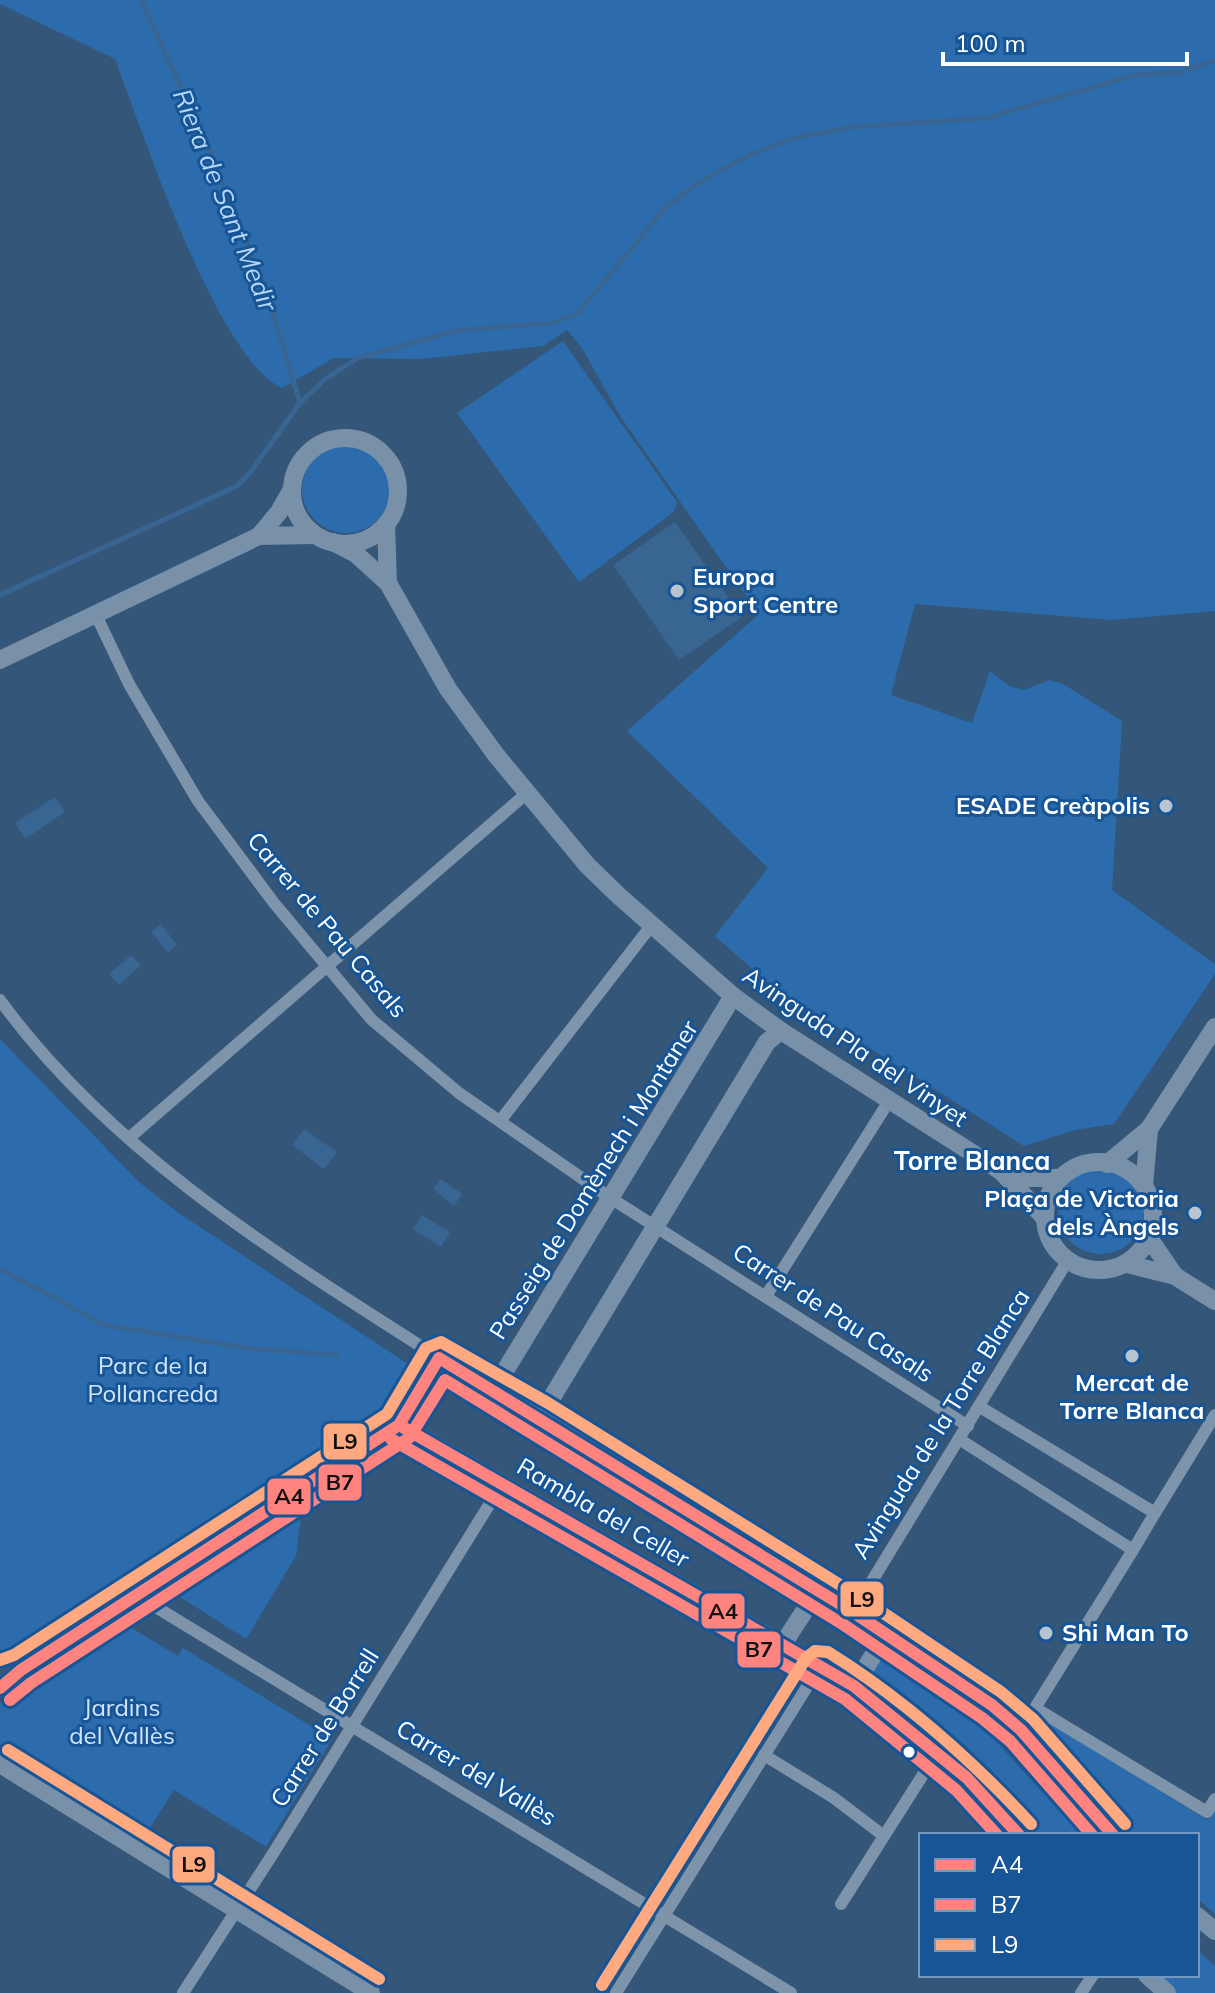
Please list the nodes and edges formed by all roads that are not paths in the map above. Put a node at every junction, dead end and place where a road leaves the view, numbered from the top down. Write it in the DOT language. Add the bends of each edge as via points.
graph roads {
  1 [pos="292,489"];
  2 [pos="386,524"];
  3 [pos="314,535"];
  4 [pos="259,536"];
  5 [pos="333,542"];
  6 [pos="388,583"];
  7 [pos="96,615"];
  8 [pos="0,660"];
  9 [pos="527,793"];
  10 [pos="651,926"];
  11 [pos="328,966"];
  12 [pos="733,996"];
  13 [pos="0,1000"];
  14 [pos="1215,1027"];
  15 [pos="781,1031"];
  16 [pos="889,1101"];
  17 [pos="500,1121"];
  18 [pos="1149,1129"];
  19 [pos="129,1138"];
  20 [pos="1107,1164"];
  21 [pos="1002,1172"];
  22 [pos="1060,1178"];
  23 [pos="1144,1186"];
  24 [pos="609,1197"];
  25 [pos="1044,1217"];
  26 [pos="657,1226"];
  27 [pos="1149,1238"];
  28 [pos="1068,1260"];
  29 [pos="1127,1264"];
  30 [pos="1175,1276"];
  31 [pos="766,1296"];
  32 [pos="1215,1301"];
  33 [pos="439,1358"];
  34 [pos="494,1389"];
  35 [pos="980,1407"];
  36 [pos="1215,1415"];
  37 [pos="540,1417"];
  38 [pos="399,1425"];
  39 [pos="968,1426"];
  40 [pos="959,1439"];
  41 [pos="502,1484"];
  42 [pos="1155,1513"];
  43 [pos="1133,1550"];
  44 [pos="818,1590"];
  45 [pos="136,1595"];
  46 [pos="853,1612"];
  47 [pos="886,1635"];
  48 [pos="783,1644"];
  49 [pos="820,1666"];
  50 [pos="21,1670"];
  51 [pos="0,1677"];
  52 [pos="854,1686"];
  53 [pos="0,1688"];
  54 [pos="353,1724"];
  55 [pos="938,1751"];
  56 [pos="764,1755"];
  57 [pos="0,1764"];
  58 [pos="1215,1799"];
  59 [pos="1017,1833"];
  60 [pos="1111,1833"];
  61 [pos="884,1836"];
  62 [pos="841,1904"];
  63 [pos="238,1909"];
  64 [pos="665,1914"];
  65 [pos="1199,1918"];
  66 [pos="1215,1931"];
  67 [pos="1149,1977"];
  68 [pos="183,1993"];
  69 [pos="371,1993"];
  70 [pos="616,1993"];
  71 [pos="791,1993"];
  72 [pos="1167,1993"];
  1 -- 2 [label="street" via="300,465 320,444 349,437 363,440 387,457 395,470 398,499"];
  1 -- 3 [label="street" via="297,517"];
  1 -- 4 [label="street"];
  2 -- 5 [label="street" via="359,543"];
  2 -- 6 [label="street, Avinguda Pla del Vinyet"];
  3 -- 4 [label="street"];
  3 -- 5 [label="street"];
  4 -- 7 [label="street"];
  5 -- 6 [label="street, Avinguda Pla del Vinyet" via="356,554"];
  6 -- 9 [label="street, Avinguda Pla del Vinyet" via="448,689"];
  7 -- 8 [label="street"];
  7 -- 11 [label="street, Carrer de Pau Casals" via="129,684 198,801"];
  9 -- 10 [label="street, Avinguda Pla del Vinyet" via="587,865"];
  9 -- 11 [label="street"];
  10 -- 12 [label="street, Avinguda Pla del Vinyet"];
  10 -- 17 [label="street"];
  11 -- 17 [label="street, Carrer de Pau Casals" via="372,1020"];
  11 -- 19 [label="street"];
  12 -- 15 [label="street, Avinguda Pla del Vinyet"];
  12 -- 24 [label="street, Passeig de Domènech i Montaner"];
  13 -- 19 [label="street"];
  14 -- 18 [label="street"];
  15 -- 16 [label="street, Avinguda Pla del Vinyet"];
  15 -- 26 [label="street" via="767,1042"];
  16 -- 21 [label="street, Avinguda Pla del Vinyet"];
  16 -- 31 [label="street"];
  17 -- 24 [label="street, Carrer de Pau Casals"];
  18 -- 20 [label="street"];
  18 -- 23 [label="street"];
  19 -- 33 [label="street" via="268,1249"];
  20 -- 22 [label="street" via="1077,1167"];
  20 -- 23 [label="street" via="1127,1169"];
  21 -- 22 [label="street, Avinguda Pla del Vinyet"];
  21 -- 25 [label="street, Avinguda Pla del Vinyet"];
  22 -- 25 [label="street" via="1045,1200"];
  23 -- 27 [label="street" via="1153,1215"];
  24 -- 26 [label="street, Carrer de Pau Casals"];
  24 -- 34 [label="street, Passeig de Domènech i Montaner"];
  25 -- 28 [label="street" via="1050,1239"];
  26 -- 31 [label="street, Carrer de Pau Casals"];
  26 -- 37 [label="street"];
  27 -- 29 [label="street"];
  27 -- 30 [label="street"];
  28 -- 29 [label="street" via="1103,1270"];
  28 -- 35 [label="street, Avinguda de la Torre Blanca"];
  29 -- 30 [label="street"];
  30 -- 32 [label="street"];
  31 -- 39 [label="street, Carrer de Pau Casals"];
  33 -- 34 [label="street, Rambla del Celler"];
  33 -- 38 [label="street"];
  34 -- 37 [label="street, Rambla del Celler"];
  35 -- 39 [label="street, Avinguda de la Torre Blanca"];
  35 -- 42 [label="street"];
  36 -- 42 [label="street"];
  37 -- 44 [label="street, Rambla del Celler"];
  38 -- 41 [label="street, Rambla del Celler"];
  38 -- 45 [label="street"];
  39 -- 40 [label="street, Avinguda de la Torre Blanca"];
  40 -- 43 [label="street"];
  40 -- 46 [label="street, Avinguda de la Torre Blanca"];
  41 -- 48 [label="street, Rambla del Celler"];
  41 -- 54 [label="street, Carrer de Borrell"];
  42 -- 43 [label="street"];
  43 -- 58 [label="street" via="1035,1708 1207,1812"];
  44 -- 46 [label="street, Rambla del Celler"];
  44 -- 48 [label="street"];
  45 -- 50 [label="street"];
  45 -- 54 [label="street, Carrer del Vallès"];
  46 -- 47 [label="street, Rambla del Celler"];
  47 -- 52 [label="street"];
  47 -- 60 [label="street, Rambla del Celler" via="1021,1730"];
  48 -- 49 [label="street, Rambla del Celler"];
  49 -- 52 [label="street, Rambla del Celler"];
  49 -- 56 [label="street"];
  50 -- 51 [label="street"];
  50 -- 53 [label="street"];
  52 -- 55 [label="street, Rambla del Celler"];
  54 -- 63 [label="street, Carrer de Borrell"];
  54 -- 64 [label="street, Carrer del Vallès"];
  55 -- 59 [label="street, Rambla del Celler"];
  55 -- 61 [label="street"];
  56 -- 61 [label="street"];
  56 -- 64 [label="street"];
  57 -- 63 [label="street"];
  61 -- 62 [label="street"];
  63 -- 68 [label="street, Carrer de Borrell"];
  63 -- 69 [label="street"];
  64 -- 70 [label="street"];
  64 -- 71 [label="street, Carrer del Vallès"];
  65 -- 66 [label="street"];
  67 -- 72 [label="street"];
}
